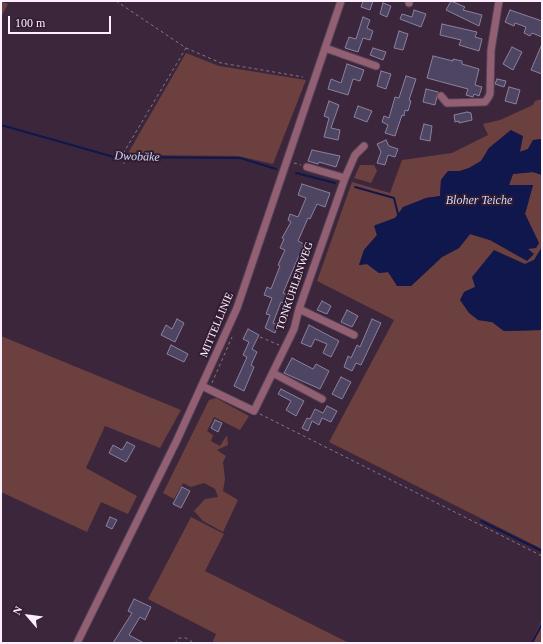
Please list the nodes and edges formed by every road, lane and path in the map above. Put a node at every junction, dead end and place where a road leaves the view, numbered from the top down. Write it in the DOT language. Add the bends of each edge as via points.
graph roads {
  1 [pos="116,1"];
  2 [pos="341,1"];
  3 [pos="499,1"];
  4 [pos="186,48"];
  5 [pos="326,48"];
  6 [pos="376,66"];
  7 [pos="303,77"];
  8 [pos="442,96"];
  9 [pos="364,146"];
  10 [pos="124,164"];
  11 [pos="307,167"];
  12 [pos="346,178"];
  13 [pos="298,309"];
  14 [pos="354,335"];
  15 [pos="260,337"];
  16 [pos="285,348"];
  17 [pos="273,373"];
  18 [pos="202,386"];
  19 [pos="322,399"];
  20 [pos="254,411"];
  21 [pos="542,556"];
  22 [pos="77,643"];
  23 [pos="175,643"];
  24 [pos="194,643"];
  1 -- 4 [label="path"];
  2 -- 5 [label="street, MITTELLINIE"];
  3 -- 8 [label="street" via="491,50 488,98 485,102 447,103"];
  4 -- 7 [label="path" via="221,63"];
  4 -- 10 [label="path" via="124,152"];
  5 -- 6 [label="street"];
  5 -- 18 [label="street, MITTELLINIE" via="238,308"];
  9 -- 12 [label="street, TONKUHLENWEG" via="355,155"];
  11 -- 12 [label="street"];
  12 -- 13 [label="street, TONKUHLENWEG"];
  13 -- 14 [label="street"];
  13 -- 16 [label="street, TONKUHLENWEG" via="294,329"];
  15 -- 16 [label="path"];
  16 -- 17 [label="street, TONKUHLENWEG"];
  17 -- 19 [label="street"];
  17 -- 20 [label="street, TONKUHLENWEG"];
  18 -- 20 [label="street"];
  18 -- 22 [label="street, MITTELLINIE"];
  20 -- 21 [label="path"];
  23 -- 24 [label="path" via="179,638 186,638"];
}
